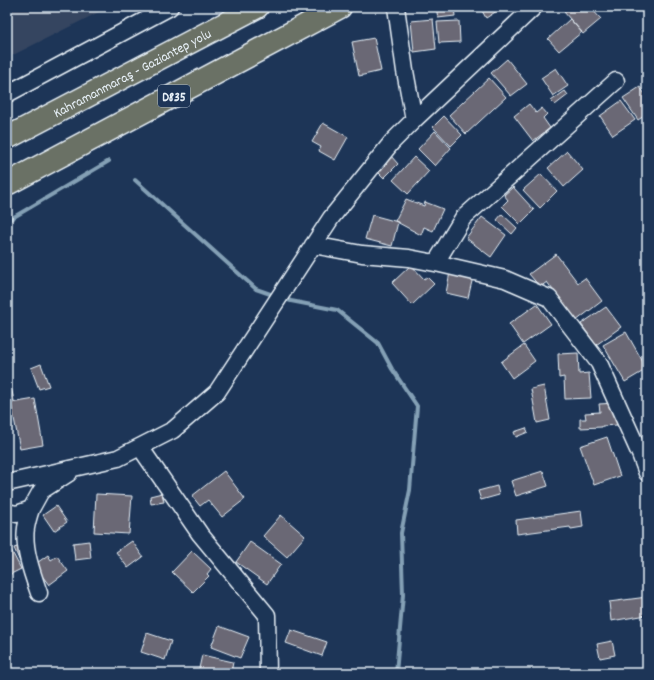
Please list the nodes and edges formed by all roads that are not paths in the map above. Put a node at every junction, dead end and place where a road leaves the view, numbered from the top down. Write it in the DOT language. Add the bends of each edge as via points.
graph roads {
  1 [pos="170,7"];
  2 [pos="257,7"];
  3 [pos="340,7"];
  4 [pos="396,7"];
  5 [pos="534,7"];
  6 [pos="616,81"];
  7 [pos="7,94"];
  8 [pos="414,120"];
  9 [pos="7,138"];
  10 [pos="7,184"];
  11 [pos="313,245"];
  12 [pos="440,264"];
  13 [pos="140,447"];
  14 [pos="644,453"];
  15 [pos="77,467"];
  16 [pos="647,473"];
  17 [pos="7,483"];
  18 [pos="31,510"];
  19 [pos="7,512"];
  20 [pos="39,592"];
  21 [pos="268,673"];
  1 -- 7 [label="street"];
  2 -- 9 [label="highway, Kahramanmaraş - Gaziantep yolu"];
  3 -- 10 [label="highway, D835"];
  4 -- 8 [label="street"];
  5 -- 8 [label="street"];
  6 -- 12 [label="street" via="463,218 438,259"];
  8 -- 11 [label="street" via="392,142 335,212"];
  11 -- 12 [label="street"];
  11 -- 13 [label="street" via="216,392 173,430"];
  12 -- 14 [label="street" via="505,279 549,298 598,363"];
  13 -- 15 [label="street" via="118,458"];
  13 -- 21 [label="street" via="200,534 267,615"];
  14 -- 16 [label="street"];
  15 -- 17 [label="street"];
  15 -- 18 [label="street" via="41,490"];
  18 -- 19 [label="street" via="17,514"];
  18 -- 20 [label="street" via="25,544"];
}
